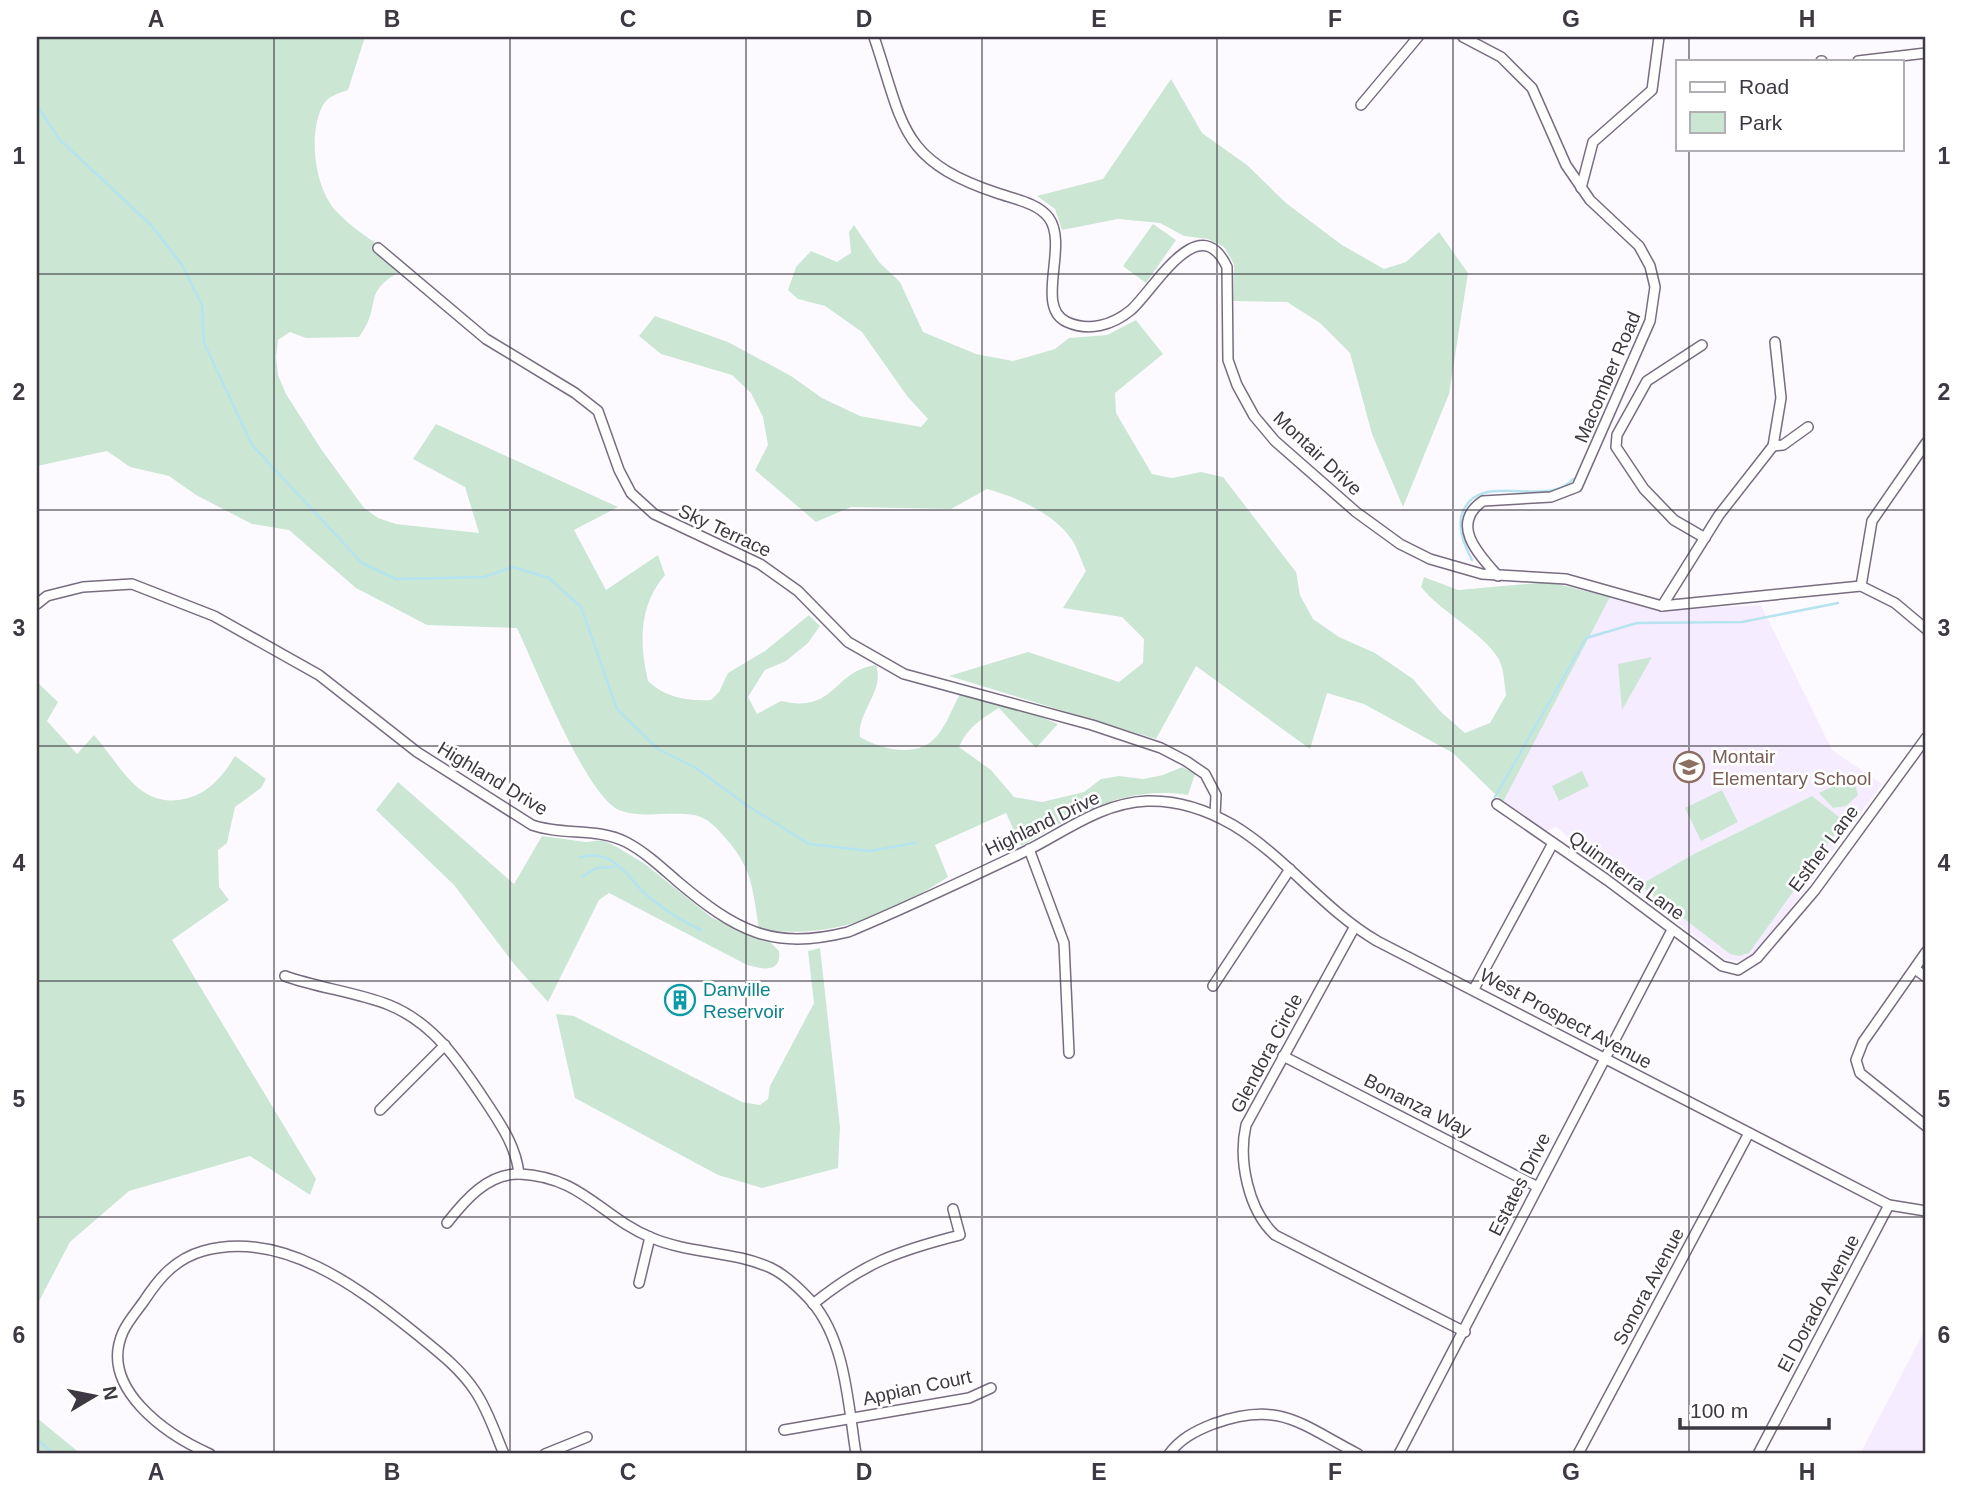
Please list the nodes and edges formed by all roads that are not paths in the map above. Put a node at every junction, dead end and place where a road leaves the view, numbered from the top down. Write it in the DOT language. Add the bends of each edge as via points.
graph roads {
  1 [pos="874,37"];
  2 [pos="1419,37"];
  3 [pos="1463,37"];
  4 [pos="1658,37"];
  5 [pos="1926,53"];
  6 [pos="1866,60"];
  7 [pos="1361,105"];
  8 [pos="1581,188"];
  9 [pos="379,248"];
  10 [pos="1776,342"];
  11 [pos="1702,345"];
  12 [pos="1808,427"];
  13 [pos="1926,443"];
  14 [pos="1773,446"];
  15 [pos="1705,538"];
  16 [pos="1498,576"];
  17 [pos="1861,586"];
  18 [pos="37,604"];
  19 [pos="1662,606"];
  20 [pos="1926,629"];
  21 [pos="1926,738"];
  22 [pos="1497,804"];
  23 [pos="1214,814"];
  24 [pos="1553,843"];
  25 [pos="1029,849"];
  26 [pos="1290,869"];
  27 [pos="1354,928"];
  28 [pos="1672,930"];
  29 [pos="1926,951"];
  30 [pos="1915,969"];
  31 [pos="1738,970"];
  32 [pos="285,976"];
  33 [pos="1926,977"];
  34 [pos="1213,986"];
  35 [pos="1474,989"];
  36 [pos="444,1045"];
  37 [pos="1069,1053"];
  38 [pos="1283,1056"];
  39 [pos="1604,1057"];
  40 [pos="380,1110"];
  41 [pos="1926,1126"];
  42 [pos="1749,1133"];
  43 [pos="519,1174"];
  44 [pos="1536,1186"];
  45 [pos="1889,1205"];
  46 [pos="953,1209"];
  47 [pos="1926,1211"];
  48 [pos="447,1223"];
  49 [pos="650,1237"];
  50 [pos="639,1283"];
  51 [pos="813,1304"];
  52 [pos="1465,1332"];
  53 [pos="991,1388"];
  54 [pos="850,1419"];
  55 [pos="784,1430"];
  56 [pos="587,1437"];
  57 [pos="209,1454"];
  58 [pos="504,1454"];
  59 [pos="545,1454"];
  60 [pos="856,1454"];
  61 [pos="1169,1454"];
  62 [pos="1358,1454"];
  63 [pos="1399,1454"];
  64 [pos="1578,1454"];
  65 [pos="1758,1454"];
  1 -- 16 [label="street, Montair Drive" via="916,148 960,181 1034,206 1048,216 1056,231 1052,292 1058,316 1078,325 1109,324 1131,310 1186,250 1202,245 1214,248 1227,267 1228,360 1254,416 1275,441 1400,544 1430,559"];
  2 -- 7 [label="street"];
  3 -- 8 [label="street, Macomber Road" via="1501,57 1532,88"];
  4 -- 8 [label="street" via="1652,90 1593,142"];
  5 -- 6 [label="street"];
  8 -- 16 [label="street, Macomber Road" via="1639,246 1655,287 1654,309 1577,487 1551,497 1483,501 1469,514 1468,533 1474,550"];
  9 -- 23 [label="street, Sky Terrace" via="486,339 598,411 631,493 654,514 760,564 789,584 848,642 904,674 1093,725 1186,761 1205,774 1216,795"];
  10 -- 14 [label="street" via="1780,398"];
  11 -- 15 [label="street" via="1647,381 1616,435 1616,447 1644,488 1674,520"];
  12 -- 14 [label="street" via="1783,445"];
  13 -- 17 [label="street" via="1872,521"];
  14 -- 15 [label="street"];
  15 -- 19 [label="street"];
  16 -- 19 [label="street" via="1566,579"];
  17 -- 19 [label="street"];
  17 -- 20 [label="street" via="1895,603"];
  18 -- 25 [label="street, Highland Drive" via="47,596 83,587 132,584 214,616 312,671 417,752 532,825 545,830 604,833 627,843 710,909 765,936 790,941 848,932"];
  21 -- 31 [label="street, Esther Lane" via="1815,890 1757,958"];
  22 -- 24 [label="street, Quinnterra Lane"];
  23 -- 25 [label="street, Highland Drive" via="1178,803 1123,804 1093,813"];
  23 -- 26 [label="street, West Prospect Avenue"];
  24 -- 28 [label="street, Quinnterra Lane"];
  24 -- 35 [label="street"];
  25 -- 37 [label="street" via="1063,943"];
  26 -- 27 [label="street, West Prospect Avenue"];
  26 -- 34 [label="street"];
  27 -- 35 [label="street, West Prospect Avenue"];
  27 -- 38 [label="street, Glendora Circle"];
  28 -- 31 [label="street, Quinnterra Lane" via="1722,967"];
  28 -- 39 [label="street, Estates Drive"];
  29 -- 30 [label="street"];
  30 -- 33 [label="street"];
  30 -- 41 [label="street" via="1863,1042 1856,1060 1860,1073"];
  32 -- 36 [label="street" via="388,1004 434,1032"];
  35 -- 39 [label="street, West Prospect Avenue"];
  36 -- 40 [label="street"];
  36 -- 43 [label="street" via="509,1137"];
  38 -- 44 [label="street, Bonanza Way"];
  38 -- 52 [label="street, Glendora Circle" via="1243,1137 1244,1161 1261,1221 1275,1235"];
  39 -- 42 [label="street, West Prospect Avenue"];
  39 -- 44 [label="street, Estates Drive"];
  42 -- 45 [label="street, West Prospect Avenue"];
  42 -- 64 [label="street, Sonora Avenue"];
  43 -- 48 [label="street" via="481,1188"];
  43 -- 49 [label="street" via="575,1186"];
  44 -- 52 [label="street, Estates Drive"];
  45 -- 47 [label="street, West Prospect Avenue"];
  45 -- 65 [label="street, El Dorado Avenue"];
  46 -- 51 [label="street" via="960,1235 874,1261"];
  49 -- 50 [label="street"];
  49 -- 51 [label="street" via="686,1250 773,1269"];
  51 -- 54 [label="street" via="839,1356"];
  52 -- 63 [label="street, Estates Drive"];
  53 -- 54 [label="street, Appian Court" via="969,1398"];
  54 -- 55 [label="street, Appian Court"];
  54 -- 60 [label="street"];
  56 -- 59 [label="street"];
  57 -- 58 [label="street" via="163,1428 134,1399 122,1378 119,1351 122,1333 170,1268 199,1252 235,1248 298,1258 351,1284 390,1313 448,1359 475,1391"];
  61 -- 62 [label="street" via="1196,1431 1258,1412 1286,1418"];
}
